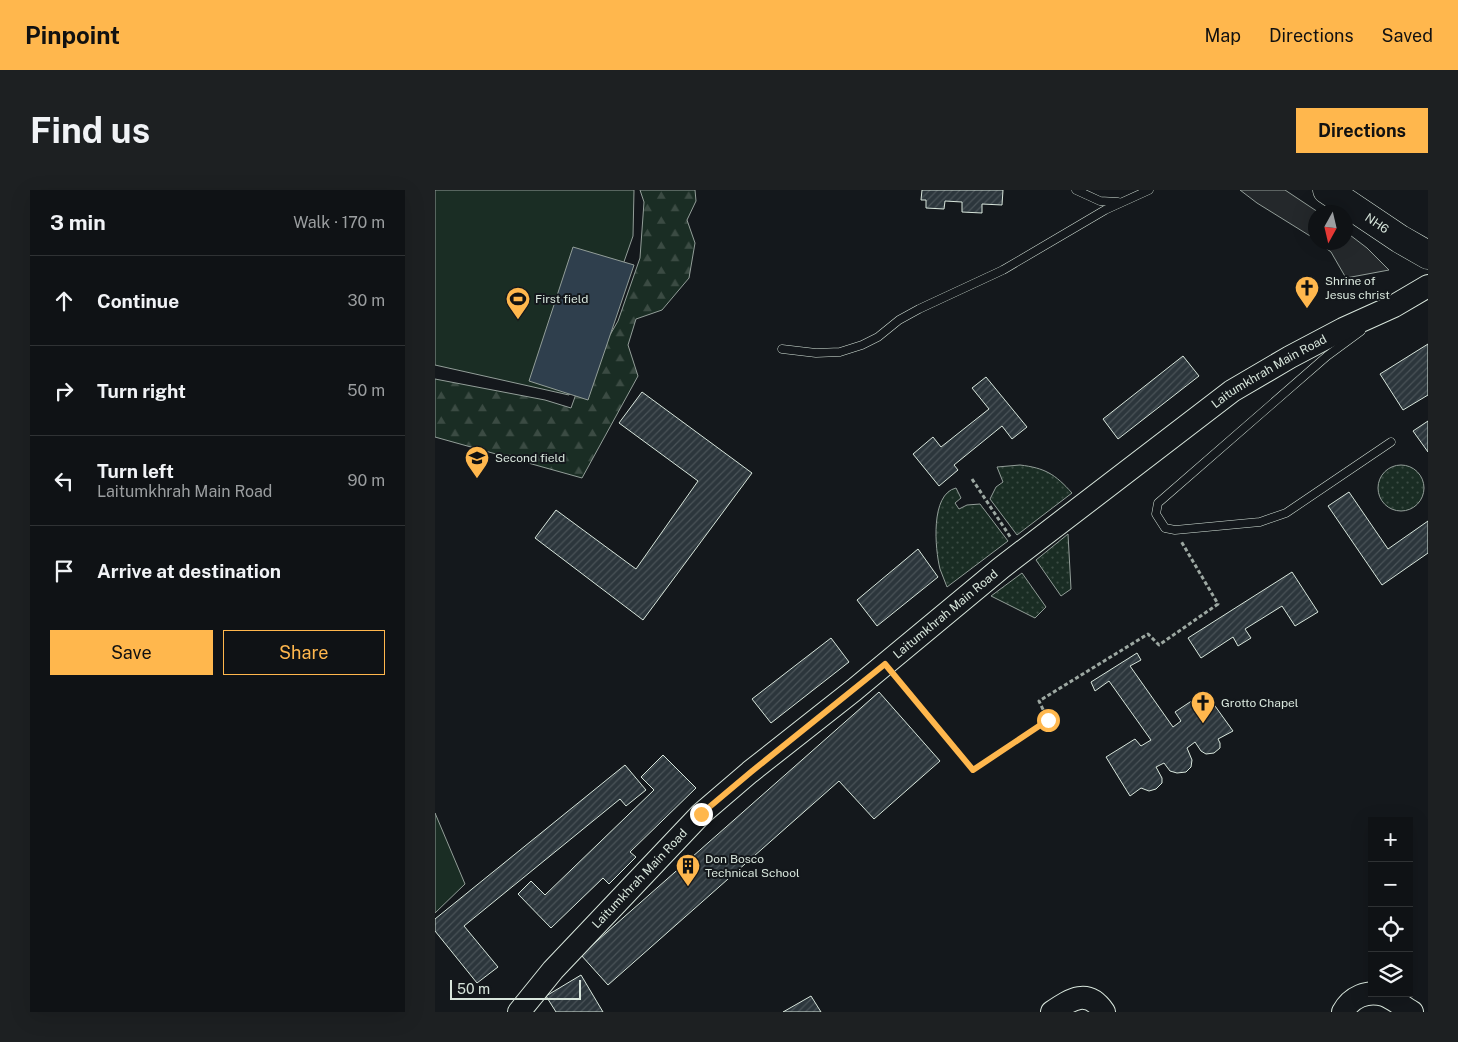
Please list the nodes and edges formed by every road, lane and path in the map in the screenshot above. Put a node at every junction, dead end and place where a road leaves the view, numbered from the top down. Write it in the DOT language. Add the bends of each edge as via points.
graph roads {
  1 [pos="1076,190"];
  2 [pos="1149,190"];
  3 [pos="1327,190"];
  4 [pos="1122,201"];
  5 [pos="1428,255"];
  6 [pos="1428,286"];
  7 [pos="1394,306"];
  8 [pos="782,349"];
  9 [pos="1391,442"];
  10 [pos="972,479"];
  11 [pos="1175,530"];
  12 [pos="1021,553"];
  13 [pos="885,664"];
  14 [pos="504,1012"];
  15 [pos="511,1012"];
  16 [pos="519,1012"];
  17 [pos="1052,1012"];
  18 [pos="1104,1012"];
  19 [pos="1343,1012"];
  20 [pos="1412,1012"];
  1 -- 4 [label="lane" via="1100,201"];
  2 -- 4 [label="lane"];
  3 -- 5 [label="highway, NH6 / NH6"];
  4 -- 8 [label="lane" via="1003,270 919,308 863,345 840,352"];
  6 -- 7 [label="street, Laitumkhrah Main Road"];
  7 -- 11 [label="lane" via="1327,356 1158,502 1156,514 1165,528"];
  7 -- 12 [label="street, Laitumkhrah Main Road" via="1290,357 1232,391"];
  9 -- 11 [label="lane" via="1286,512 1260,522"];
  10 -- 12 [label="path"];
  11 -- 13 [label="path" via="1218,604 1159,645 1148,634 1039,701 1048,720 973,770"];
  12 -- 13 [label="street, Laitumkhrah Main Road"];
  13 -- 16 [label="street, Laitumkhrah Main Road" via="701,814 553,970"];
  14 -- 15 [label="street"];
  17 -- 18 [label="street" via="1084,997 1095,1002"];
  19 -- 20 [label="street" via="1348,1003 1363,993 1384,995"];
}
